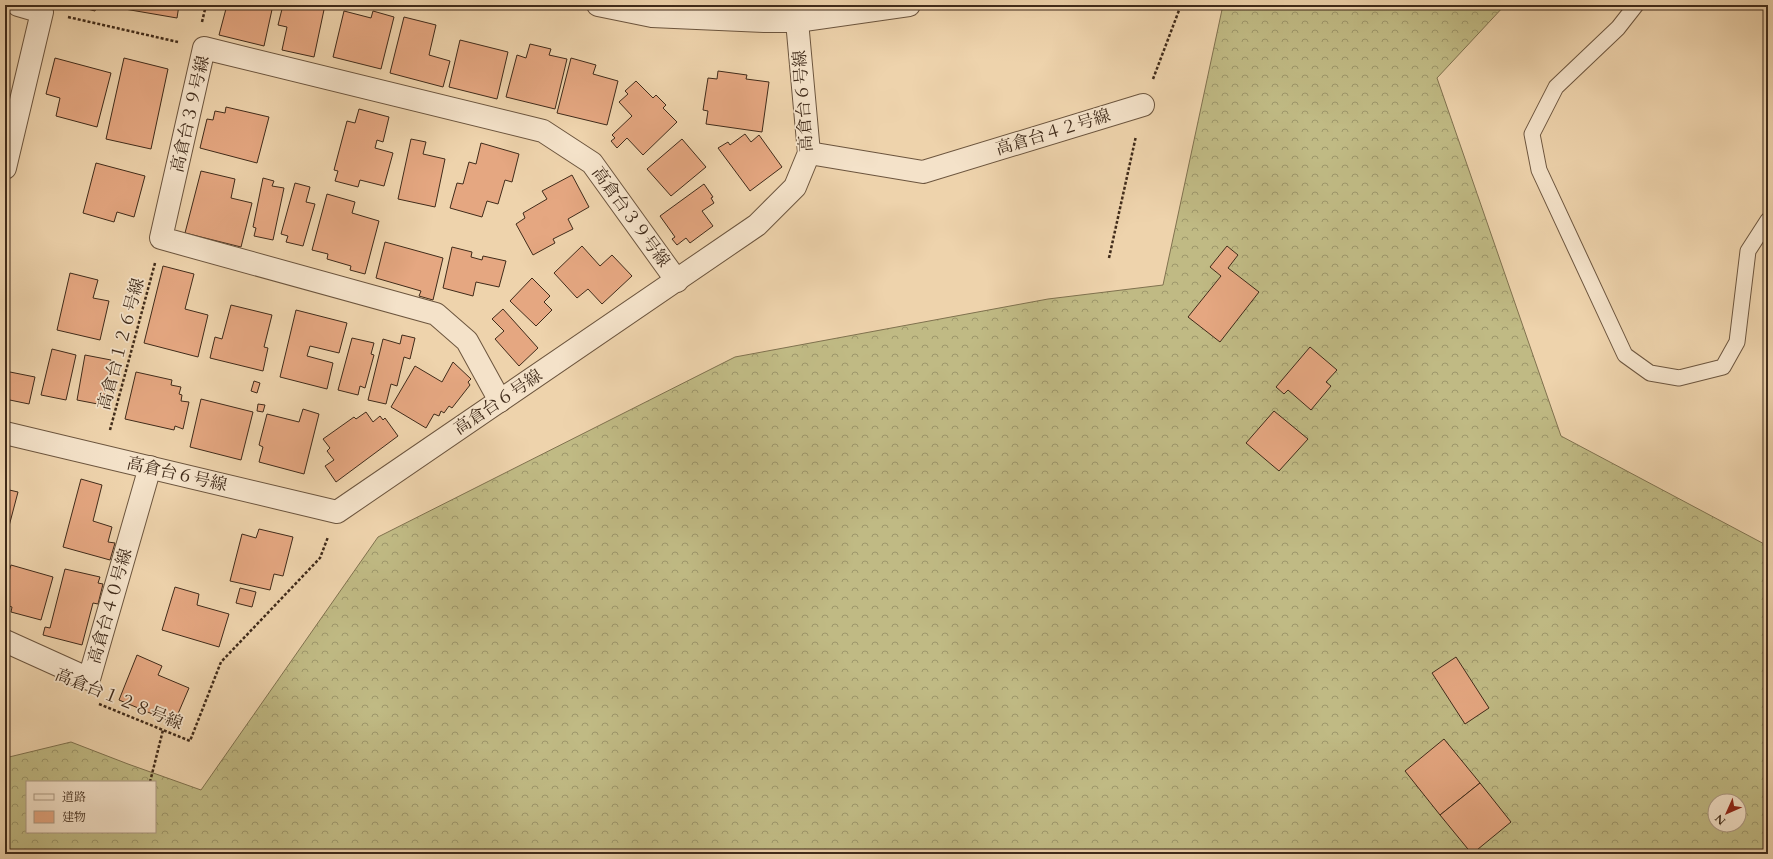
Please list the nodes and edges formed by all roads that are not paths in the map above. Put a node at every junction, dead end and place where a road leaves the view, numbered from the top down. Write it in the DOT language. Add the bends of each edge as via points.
graph roads {
  1 [pos="18,5"];
  2 [pos="598,5"];
  3 [pos="910,5"];
  4 [pos="1636,5"];
  5 [pos="797,21"];
  6 [pos="1143,105"];
  7 [pos="809,153"];
  8 [pos="5,168"];
  9 [pos="1768,220"];
  10 [pos="677,280"];
  11 [pos="500,401"];
  12 [pos="5,433"];
  13 [pos="150,467"];
  14 [pos="5,641"];
  1 -- 8 [label="street" via="42,12"];
  2 -- 5 [label="street" via="652,16"];
  3 -- 5 [label="street"];
  4 -- 9 [label="lane" via="1618,28 1556,87 1532,134 1539,170 1625,355 1650,373 1679,378 1723,367 1737,342 1748,251"];
  5 -- 7 [label="street, 高倉台６号線"];
  6 -- 7 [label="street, 高倉台４２号線" via="923,172"];
  7 -- 10 [label="street, 高倉台６号線" via="795,187 757,225"];
  10 -- 11 [label="street, 高倉台６号線"];
  10 -- 11 [label="street, 高倉台３９号線" via="592,163 543,131 204,48 161,238 436,314 468,341"];
  11 -- 13 [label="street, 高倉台６号線" via="337,512"];
  12 -- 13 [label="street, 高倉台６号線"];
  13 -- 14 [label="street, 高倉台４０号線" via="89,679"];
}
